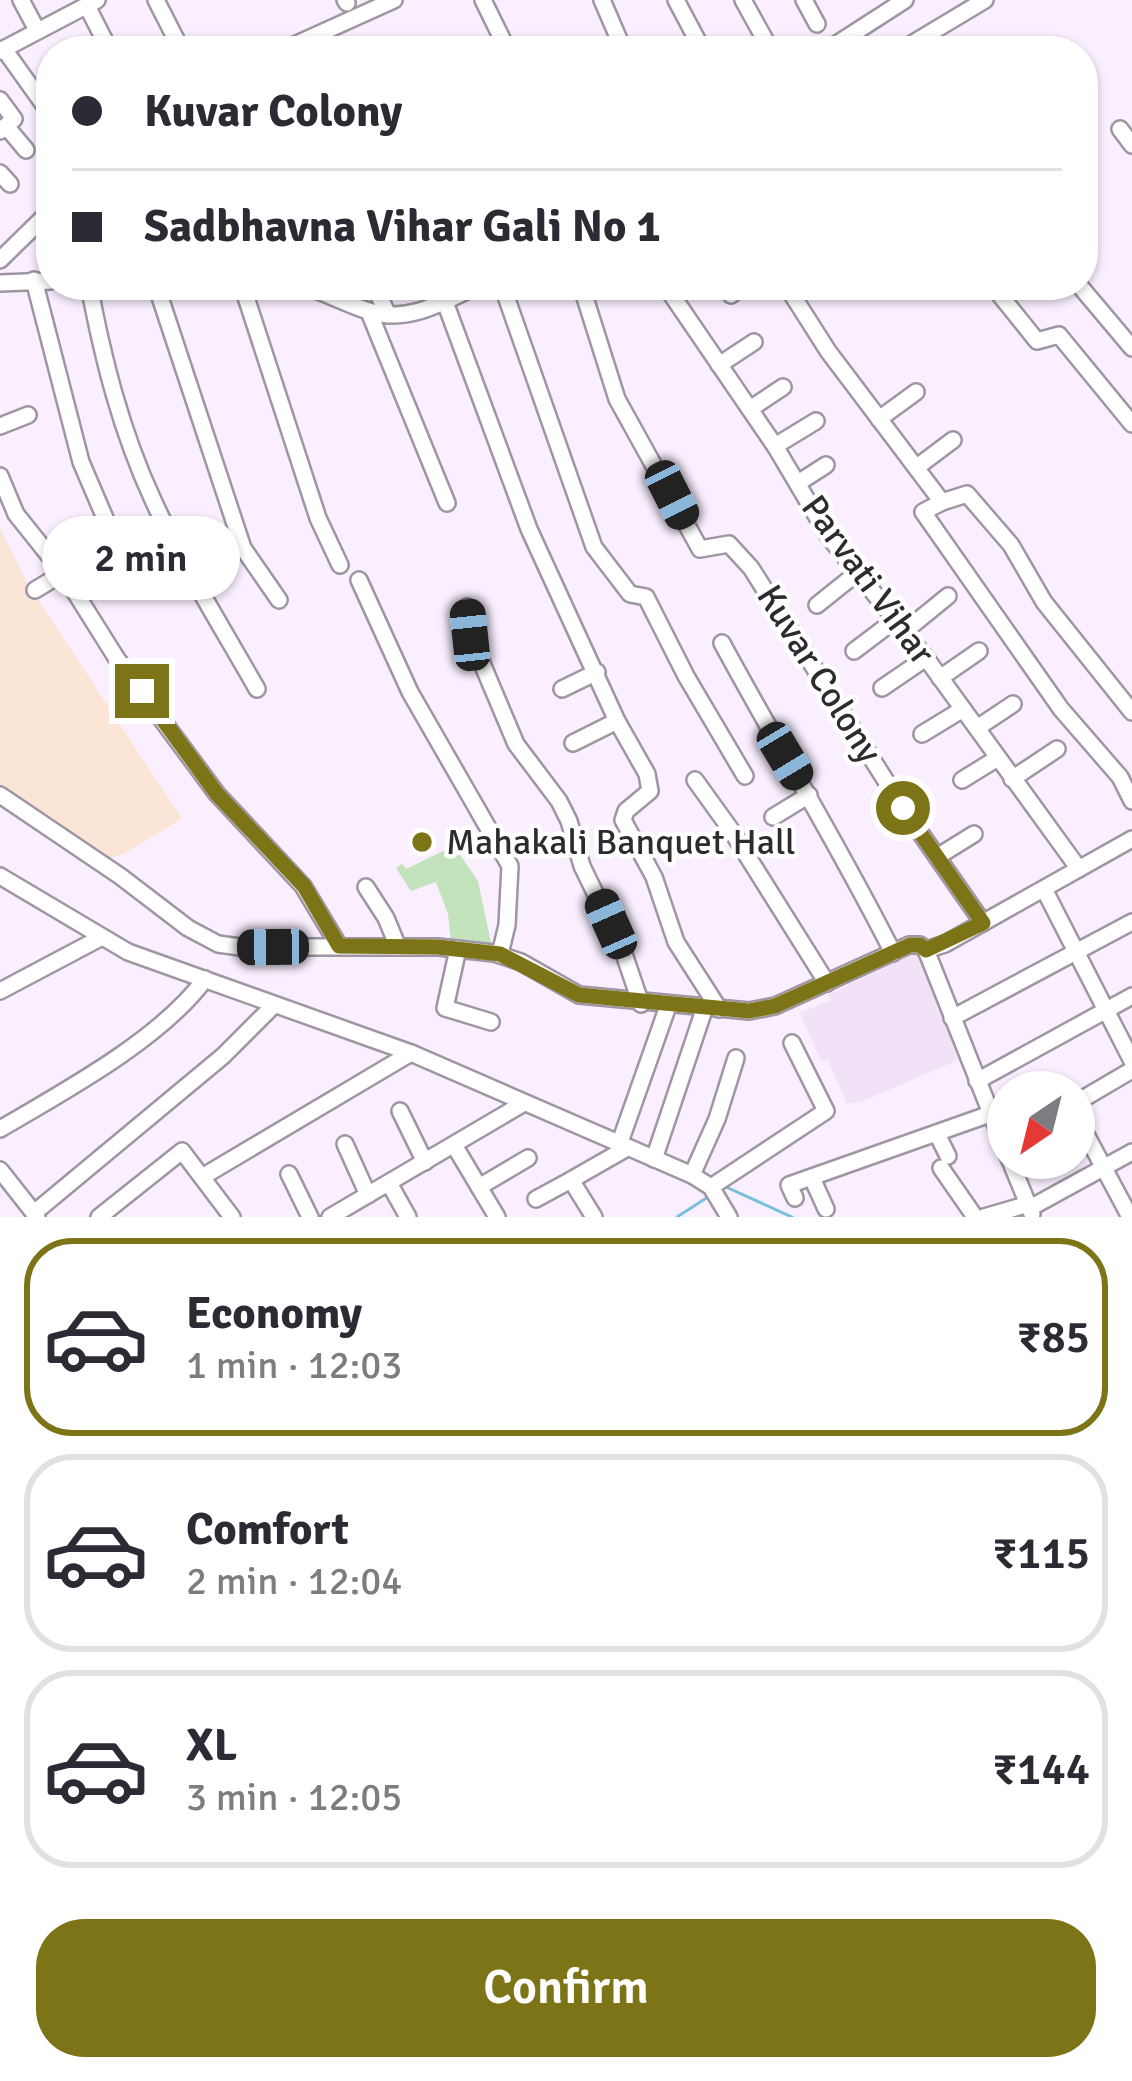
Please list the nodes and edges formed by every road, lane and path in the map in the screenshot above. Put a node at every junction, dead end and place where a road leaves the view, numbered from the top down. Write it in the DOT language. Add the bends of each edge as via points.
graph roads {
  1 [pos="21,0"];
  2 [pos="156,0"];
  3 [pos="394,0"];
  4 [pos="483,0"];
  5 [pos="602,0"];
  6 [pos="676,0"];
  7 [pos="743,0"];
  8 [pos="805,0"];
  9 [pos="904,0"];
  10 [pos="985,0"];
  11 [pos="90,7"];
  12 [pos="817,24"];
  13 [pos="38,30"];
  14 [pos="103,36"];
  15 [pos="174,36"];
  16 [pos="314,36"];
  17 [pos="501,36"];
  18 [pos="618,36"];
  19 [pos="696,36"];
  20 [pos="763,36"];
  21 [pos="849,36"];
  22 [pos="928,36"];
  23 [pos="4,52"];
  24 [pos="36,94"];
  25 [pos="0,100"];
  26 [pos="3,129"];
  27 [pos="1120,129"];
  28 [pos="1132,145"];
  29 [pos="26,150"];
  30 [pos="36,223"];
  31 [pos="2,253"];
  32 [pos="36,280"];
  33 [pos="0,283"];
  34 [pos="46,300"];
  35 [pos="91,300"];
  36 [pos="161,300"];
  37 [pos="247,300"];
  38 [pos="339,300"];
  39 [pos="381,300"];
  40 [pos="449,300"];
  41 [pos="507,300"];
  42 [pos="586,300"];
  43 [pos="674,300"];
  44 [pos="796,300"];
  45 [pos="1004,300"];
  46 [pos="1092,300"];
  47 [pos="445,302"];
  48 [pos="369,312"];
  49 [pos="388,315"];
  50 [pos="754,342"];
  51 [pos="1132,348"];
  52 [pos="719,365"];
  53 [pos="783,387"];
  54 [pos="916,392"];
  55 [pos="750,409"];
  56 [pos="28,415"];
  57 [pos="879,419"];
  58 [pos="815,421"];
  59 [pos="1132,424"];
  60 [pos="0,426"];
  61 [pos="953,440"];
  62 [pos="775,446"];
  63 [pos="826,465"];
  64 [pos="917,467"];
  65 [pos="0,476"];
  66 [pos="798,483"];
  67 [pos="942,502"];
  68 [pos="448,503"];
  69 [pos="105,518"];
  70 [pos="340,565"];
  71 [pos="63,573"];
  72 [pos="857,573"];
  73 [pos="359,580"];
  74 [pos="35,590"];
  75 [pos="948,596"];
  76 [pos="279,600"];
  77 [pos="817,605"];
  78 [pos="467,607"];
  79 [pos="900,626"];
  80 [pos="722,643"];
  81 [pos="854,651"];
  82 [pos="980,651"];
  83 [pos="926,658"];
  84 [pos="597,672"];
  85 [pos="940,678"];
  86 [pos="257,688"];
  87 [pos="882,688"];
  88 [pos="562,689"];
  89 [pos="1013,704"];
  90 [pos="963,709"];
  91 [pos="1132,712"];
  92 [pos="617,721"];
  93 [pos="976,728"];
  94 [pos="922,734"];
  95 [pos="573,743"];
  96 [pos="1057,749"];
  97 [pos="996,758"];
  98 [pos="745,776"];
  99 [pos="1012,779"];
  100 [pos="695,780"];
  101 [pos="962,780"];
  102 [pos="0,795"];
  103 [pos="808,795"];
  104 [pos="1132,801"];
  105 [pos="772,817"];
  106 [pos="974,834"];
  107 [pos="1132,840"];
  108 [pos="937,857"];
  109 [pos="1079,869"];
  110 [pos="0,876"];
  111 [pos="366,887"];
  112 [pos="1044,890"];
  113 [pos="1132,922"];
  114 [pos="983,923"];
  115 [pos="102,938"];
  116 [pos="339,946"];
  117 [pos="398,947"];
  118 [pos="458,949"];
  119 [pos="926,950"];
  120 [pos="893,952"];
  121 [pos="1074,953"];
  122 [pos="500,954"];
  123 [pos="205,979"];
  124 [pos="827,983"];
  125 [pos="0,992"];
  126 [pos="1132,996"];
  127 [pos="640,1004"];
  128 [pos="274,1005"];
  129 [pos="668,1006"];
  130 [pos="712,1008"];
  131 [pos="1105,1010"];
  132 [pos="952,1018"];
  133 [pos="491,1022"];
  134 [pos="792,1042"];
  135 [pos="411,1053"];
  136 [pos="736,1058"];
  137 [pos="1132,1061"];
  138 [pos="1132,1070"];
  139 [pos="977,1081"];
  140 [pos="1095,1094"];
  141 [pos="524,1103"];
  142 [pos="987,1106"];
  143 [pos="400,1111"];
  144 [pos="987,1115"];
  145 [pos="0,1129"];
  146 [pos="938,1134"];
  147 [pos="622,1143"];
  148 [pos="345,1144"];
  149 [pos="454,1145"];
  150 [pos="1095,1149"];
  151 [pos="1132,1152"];
  152 [pos="654,1157"];
  153 [pos="528,1158"];
  154 [pos="425,1162"];
  155 [pos="1104,1166"];
  156 [pos="0,1170"];
  157 [pos="693,1173"];
  158 [pos="289,1174"];
  159 [pos="202,1177"];
  160 [pos="812,1178"];
  161 [pos="1019,1179"];
  162 [pos="571,1180"];
  163 [pos="388,1183"];
  164 [pos="715,1184"];
  165 [pos="479,1186"];
  166 [pos="368,1195"];
  167 [pos="795,1198"];
  168 [pos="536,1199"];
  169 [pos="826,1209"];
  170 [pos="1031,1210"];
  171 [pos="494,1212"];
  172 [pos="35,1215"];
  173 [pos="107,1215"];
  174 [pos="232,1217"];
  175 [pos="310,1217"];
  176 [pos="330,1217"];
  177 [pos="408,1217"];
  178 [pos="476,1217"];
  179 [pos="594,1217"];
  180 [pos="728,1217"];
  181 [pos="980,1217"];
  182 [pos="1130,1217"];
  1 -- 13 [label="street"];
  2 -- 15 [label="street"];
  3 -- 16 [label="street"];
  4 -- 17 [label="street"];
  5 -- 18 [label="street"];
  6 -- 19 [label="street"];
  7 -- 20 [label="street"];
  8 -- 12 [label="street"];
  9 -- 21 [label="street"];
  10 -- 22 [label="street"];
  11 -- 13 [label="street"];
  11 -- 14 [label="street"];
  13 -- 23 [label="street"];
  23 -- 24 [label="street"];
  25 -- 26 [label="street" via="14,119"];
  26 -- 29 [label="street"];
  27 -- 28 [label="street"];
  30 -- 31 [label="street"];
  32 -- 33 [label="street"];
  34 -- 69 [label="street" via="81,462"];
  35 -- 86 [label="street" via="132,451"];
  36 -- 76 [label="street" via="243,548"];
  37 -- 70 [label="street"];
  38 -- 48 [label="street"];
  39 -- 49 [label="street"];
  40 -- 47 [label="street"];
  41 -- 98 [label="street" via="594,548 630,594 646,597"];
  42 -- 108 [label="street, Kuvar Colony" via="617,399 700,549 734,546"];
  43 -- 52 [label="street, Parvati Vihar"];
  44 -- 57 [label="street"];
  45 -- 59 [label="street" via="1037,341 1059,335"];
  46 -- 51 [label="street"];
  47 -- 49 [label="street"];
  47 -- 84 [label="street" via="530,529"];
  48 -- 49 [label="street"];
  48 -- 68 [label="street"];
  50 -- 52 [label="street"];
  52 -- 55 [label="street, Parvati Vihar"];
  53 -- 55 [label="street"];
  54 -- 57 [label="street"];
  55 -- 62 [label="street, Parvati Vihar"];
  56 -- 60 [label="street"];
  57 -- 64 [label="street"];
  58 -- 62 [label="street"];
  61 -- 64 [label="street"];
  62 -- 66 [label="street, Parvati Vihar"];
  63 -- 66 [label="street"];
  64 -- 67 [label="street"];
  65 -- 71 [label="street" via="16,514"];
  66 -- 72 [label="street, Parvati Vihar"];
  67 -- 91 [label="street" via="967,494"];
  67 -- 104 [label="street" via="923,512"];
  71 -- 74 [label="street"];
  71 -- 116 [label="street" via="195,766 304,886"];
  72 -- 77 [label="street"];
  72 -- 79 [label="street, Parvati Vihar"];
  73 -- 122 [label="street" via="410,692 510,866"];
  75 -- 79 [label="street"];
  78 -- 127 [label="street" via="470,635 516,744 559,801"];
  79 -- 81 [label="street"];
  79 -- 83 [label="street, Parvati Vihar"];
  80 -- 103 [label="street"];
  82 -- 85 [label="street"];
  83 -- 85 [label="street, Parvati Vihar"];
  83 -- 87 [label="street"];
  84 -- 88 [label="street"];
  84 -- 92 [label="street"];
  85 -- 90 [label="street, Parvati Vihar"];
  89 -- 93 [label="street"];
  90 -- 93 [label="street, Parvati Vihar"];
  90 -- 94 [label="street"];
  92 -- 95 [label="street"];
  92 -- 130 [label="street" via="650,791 623,820"];
  93 -- 97 [label="street, Parvati Vihar"];
  96 -- 99 [label="street"];
  97 -- 99 [label="street, Parvati Vihar"];
  97 -- 101 [label="street"];
  99 -- 109 [label="street, Parvati Vihar"];
  100 -- 124 [label="street"];
  102 -- 116 [label="street" via="218,944"];
  103 -- 105 [label="street"];
  103 -- 120 [label="street"];
  106 -- 108 [label="street"];
  107 -- 109 [label="street"];
  108 -- 114 [label="street, Kuvar Colony"];
  109 -- 112 [label="street"];
  110 -- 115 [label="street"];
  111 -- 117 [label="street"];
  112 -- 114 [label="street"];
  112 -- 121 [label="street"];
  113 -- 121 [label="street"];
  114 -- 119 [label="street"];
  115 -- 123 [label="street"];
  115 -- 125 [label="street"];
  116 -- 117 [label="street"];
  117 -- 118 [label="street"];
  118 -- 122 [label="street"];
  118 -- 133 [label="street" via="445,1008"];
  119 -- 120 [label="street"];
  119 -- 132 [label="street"];
  120 -- 124 [label="street"];
  121 -- 131 [label="street"];
  121 -- 132 [label="street"];
  122 -- 127 [label="street" via="579,995"];
  123 -- 128 [label="street"];
  123 -- 145 [label="street" via="147,1035"];
  124 -- 130 [label="street" via="775,1006"];
  126 -- 131 [label="street"];
  127 -- 129 [label="street"];
  128 -- 135 [label="street"];
  128 -- 172 [label="street"];
  129 -- 130 [label="street"];
  129 -- 147 [label="street"];
  130 -- 152 [label="street"];
  131 -- 137 [label="street"];
  131 -- 139 [label="street"];
  132 -- 139 [label="street"];
  134 -- 164 [label="street" via="826,1111"];
  135 -- 141 [label="street"];
  135 -- 159 [label="street"];
  136 -- 157 [label="street"];
  138 -- 140 [label="street"];
  139 -- 142 [label="street"];
  141 -- 147 [label="street"];
  141 -- 149 [label="street"];
  143 -- 154 [label="street"];
  144 -- 146 [label="street"];
  146 -- 160 [label="street"];
  146 -- 181 [label="street" via="945,1162"];
  147 -- 152 [label="street"];
  147 -- 162 [label="street"];
  148 -- 166 [label="street"];
  149 -- 154 [label="street"];
  149 -- 165 [label="street"];
  150 -- 155 [label="street"];
  151 -- 155 [label="street"];
  152 -- 157 [label="street"];
  153 -- 165 [label="street"];
  154 -- 163 [label="street"];
  155 -- 170 [label="street"];
  155 -- 182 [label="street"];
  156 -- 172 [label="street"];
  157 -- 164 [label="street"];
  158 -- 175 [label="street"];
  159 -- 173 [label="street" via="182,1151"];
  159 -- 174 [label="street"];
  160 -- 167 [label="street" via="789,1185"];
  160 -- 169 [label="street"];
  161 -- 170 [label="street"];
  162 -- 168 [label="street"];
  162 -- 179 [label="street"];
  163 -- 166 [label="street"];
  163 -- 177 [label="street"];
  164 -- 180 [label="street"];
  165 -- 171 [label="street"];
  166 -- 176 [label="street"];
  170 -- 181 [label="street"];
  171 -- 178 [label="street"];
}
